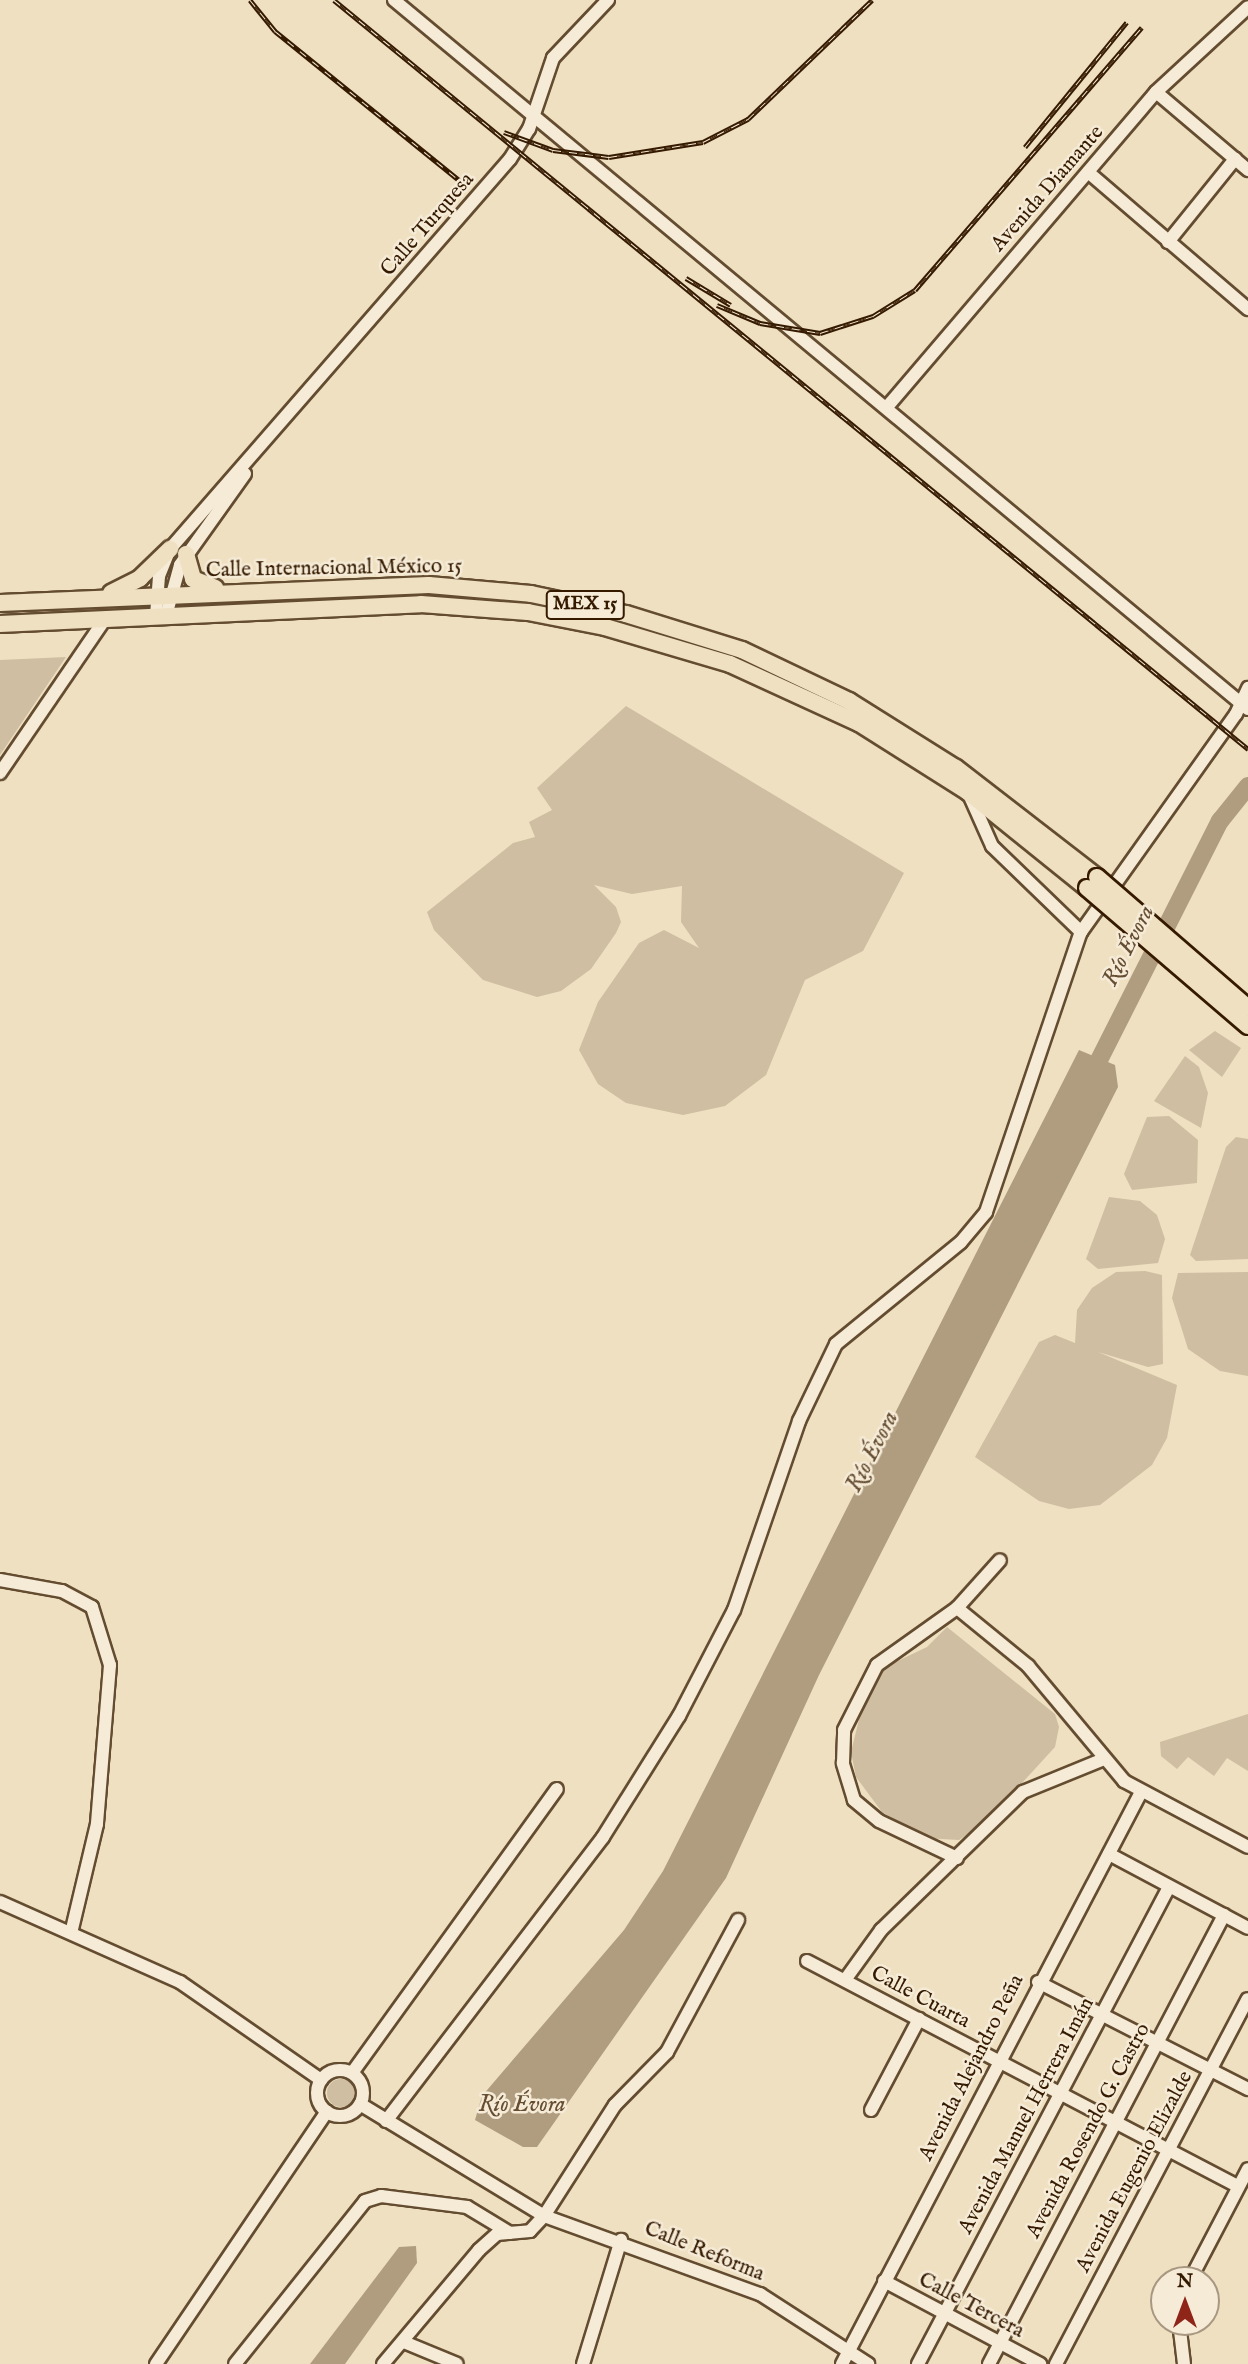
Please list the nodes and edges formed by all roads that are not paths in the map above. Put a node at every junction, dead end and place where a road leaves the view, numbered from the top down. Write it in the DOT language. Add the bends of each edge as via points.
graph roads {
  1 [pos="394,0"];
  2 [pos="608,0"];
  3 [pos="1248,7"];
  4 [pos="1156,92"];
  5 [pos="534,116"];
  6 [pos="1235,159"];
  7 [pos="1248,170"];
  8 [pos="1088,172"];
  9 [pos="1168,242"];
  10 [pos="1248,309"];
  11 [pos="887,407"];
  12 [pos="178,551"];
  13 [pos="235,591"];
  14 [pos="161,594"];
  15 [pos="102,597"];
  16 [pos="0,603"];
  17 [pos="161,616"];
  18 [pos="105,619"];
  19 [pos="0,624"];
  20 [pos="1248,688"];
  21 [pos="1243,705"];
  22 [pos="0,773"];
  23 [pos="968,792"];
  24 [pos="1092,883"];
  25 [pos="1081,932"];
  26 [pos="1248,1008"];
  27 [pos="1248,1026"];
  28 [pos="1000,1560"];
  29 [pos="0,1580"];
  30 [pos="957,1608"];
  31 [pos="1104,1759"];
  32 [pos="557,1789"];
  33 [pos="1141,1792"];
  34 [pos="1248,1847"];
  35 [pos="1109,1854"];
  36 [pos="957,1858"];
  37 [pos="1169,1886"];
  38 [pos="0,1902"];
  39 [pos="1224,1915"];
  40 [pos="738,1920"];
  41 [pos="1248,1928"];
  42 [pos="72,1929"];
  43 [pos="807,1961"];
  44 [pos="845,1980"];
  45 [pos="1038,1982"];
  46 [pos="1248,1999"];
  47 [pos="1102,2015"];
  48 [pos="919,2019"];
  49 [pos="1157,2043"];
  50 [pos="998,2060"];
  51 [pos="1210,2070"];
  52 [pos="352,2073"];
  53 [pos="321,2080"];
  54 [pos="1248,2089"];
  55 [pos="1061,2093"];
  56 [pos="360,2104"];
  57 [pos="871,2110"];
  58 [pos="327,2111"];
  59 [pos="386,2121"];
  60 [pos="1116,2122"];
  61 [pos="1169,2150"];
  62 [pos="1248,2169"];
  63 [pos="1238,2186"];
  64 [pos="544,2216"];
  65 [pos="510,2233"];
  66 [pos="621,2240"];
  67 [pos="1198,2266"];
  68 [pos="884,2281"];
  69 [pos="945,2313"];
  70 [pos="1181,2336"];
  71 [pos="404,2342"];
  72 [pos="1000,2343"];
  73 [pos="849,2349"];
  74 [pos="156,2364"];
  75 [pos="235,2364"];
  76 [pos="383,2364"];
  77 [pos="457,2364"];
  78 [pos="583,2364"];
  79 [pos="842,2364"];
  80 [pos="868,2364"];
  81 [pos="918,2364"];
  82 [pos="989,2364"];
  83 [pos="1040,2364"];
  84 [pos="1056,2364"];
  85 [pos="1184,2364"];
  1 -- 5 [label="street"];
  2 -- 5 [label="street, Calle Turquesa" via="553,58"];
  3 -- 4 [label="street, Avenida Diamante"];
  4 -- 6 [label="street"];
  4 -- 8 [label="street, Avenida Diamante"];
  5 -- 11 [label="street"];
  5 -- 12 [label="street, Calle Turquesa" via="510,159"];
  6 -- 7 [label="street"];
  6 -- 9 [label="street"];
  8 -- 9 [label="street"];
  8 -- 11 [label="street, Avenida Diamante"];
  9 -- 10 [label="street"];
  11 -- 21 [label="street"];
  12 -- 13 [label="main road" via="200,584"];
  12 -- 14 [label="street, Calle Turquesa"];
  12 -- 15 [label="main road"];
  13 -- 14 [label="main road, Calle Internacional México 15 / MEX 15"];
  13 -- 24 [label="main road, Calle Internacional México 15 / MEX 15" via="398,585 499,590 626,614 715,640 820,686 906,735"];
  14 -- 15 [label="main road, Calle Internacional México 15 / MEX 15"];
  14 -- 17 [label="street, Calle Turquesa"];
  15 -- 16 [label="main road, Calle Internacional México 15 / MEX 15"];
  17 -- 18 [label="main road, Calle Internacional México 15 / MEX 15"];
  17 -- 23 [label="main road, Calle Internacional México 15 / MEX 15" via="444,604 606,627 697,652 793,690 888,740"];
  18 -- 19 [label="main road, Calle Internacional México 15 / MEX 15"];
  18 -- 22 [label="street"];
  20 -- 21 [label="street"];
  21 -- 25 [label="street"];
  23 -- 24 [label="main road, Calle Internacional México 15 / MEX 15"];
  23 -- 25 [label="street" via="992,846"];
  24 -- 26 [label="main road, MEX 15, bridge"];
  24 -- 27 [label="main road, MEX 15, bridge"];
  25 -- 59 [label="street" via="986,1212 961,1242 836,1344 799,1420 734,1610 679,1716 603,1838"];
  28 -- 30 [label="street"];
  29 -- 42 [label="street" via="62,1591 92,1607 110,1665 97,1824"];
  30 -- 31 [label="street" via="1028,1666"];
  30 -- 36 [label="street" via="891,1652 867,1678 849,1715 843,1749 849,1789 864,1809"];
  31 -- 33 [label="street"];
  31 -- 36 [label="street" via="1031,1785"];
  32 -- 52 [label="street"];
  33 -- 34 [label="street"];
  33 -- 35 [label="street, Avenida Alejandro Peña"];
  35 -- 37 [label="street"];
  35 -- 45 [label="street, Avenida Alejandro Peña"];
  36 -- 44 [label="street" via="881,1930"];
  37 -- 39 [label="street"];
  37 -- 47 [label="street, Avenida Manuel Herrera Imán"];
  38 -- 42 [label="street"];
  39 -- 41 [label="street"];
  39 -- 49 [label="street, Avenida Rosendo G. Castro"];
  40 -- 64 [label="street" via="667,2052 615,2105"];
  42 -- 53 [label="street" via="180,1982"];
  43 -- 44 [label="street, Calle Cuarta"];
  44 -- 48 [label="street, Calle Cuarta"];
  45 -- 47 [label="street"];
  45 -- 50 [label="street, Avenida Alejandro Peña"];
  46 -- 51 [label="street, Avenida Eugenio Elizalde"];
  47 -- 49 [label="street"];
  47 -- 55 [label="street, Avenida Manuel Herrera Imán"];
  48 -- 50 [label="street, Calle Cuarta"];
  48 -- 57 [label="street"];
  49 -- 51 [label="street"];
  49 -- 60 [label="street, Avenida Rosendo G. Castro"];
  50 -- 55 [label="street, Calle Cuarta"];
  50 -- 68 [label="street, Avenida Alejandro Peña"];
  51 -- 54 [label="street"];
  51 -- 61 [label="street, Avenida Eugenio Elizalde"];
  52 -- 53 [label="street" via="337,2070"];
  52 -- 56 [label="street" via="362,2085"];
  53 -- 58 [label="street" via="318,2096"];
  55 -- 60 [label="street, Calle Cuarta"];
  55 -- 69 [label="street, Avenida Manuel Herrera Imán"];
  56 -- 58 [label="street" via="344,2115"];
  56 -- 59 [label="street, Calle Reforma"];
  58 -- 74 [label="street"];
  59 -- 64 [label="street, Calle Reforma"];
  60 -- 61 [label="street, Calle Cuarta"];
  60 -- 72 [label="street, Avenida Rosendo G. Castro"];
  61 -- 63 [label="street, Calle Cuarta"];
  61 -- 84 [label="street, Avenida Eugenio Elizalde"];
  62 -- 63 [label="street"];
  63 -- 67 [label="street"];
  64 -- 65 [label="street" via="530,2231"];
  64 -- 66 [label="street, Calle Reforma"];
  65 -- 71 [label="street" via="479,2250"];
  65 -- 75 [label="street" via="467,2207 382,2196 365,2202"];
  66 -- 73 [label="street, Calle Reforma" via="760,2294"];
  66 -- 78 [label="street"];
  68 -- 69 [label="street, Calle Tercera"];
  68 -- 73 [label="street, Avenida Alejandro Peña"];
  69 -- 72 [label="street, Calle Tercera"];
  69 -- 81 [label="street, Avenida Manuel Herrera Imán"];
  70 -- 85 [label="street"];
  71 -- 76 [label="street"];
  71 -- 77 [label="street"];
  72 -- 82 [label="street, Avenida Rosendo G. Castro"];
  72 -- 83 [label="street, Calle Tercera"];
  73 -- 79 [label="street, Avenida Alejandro Peña"];
  73 -- 80 [label="street, Calle Reforma"];
}
